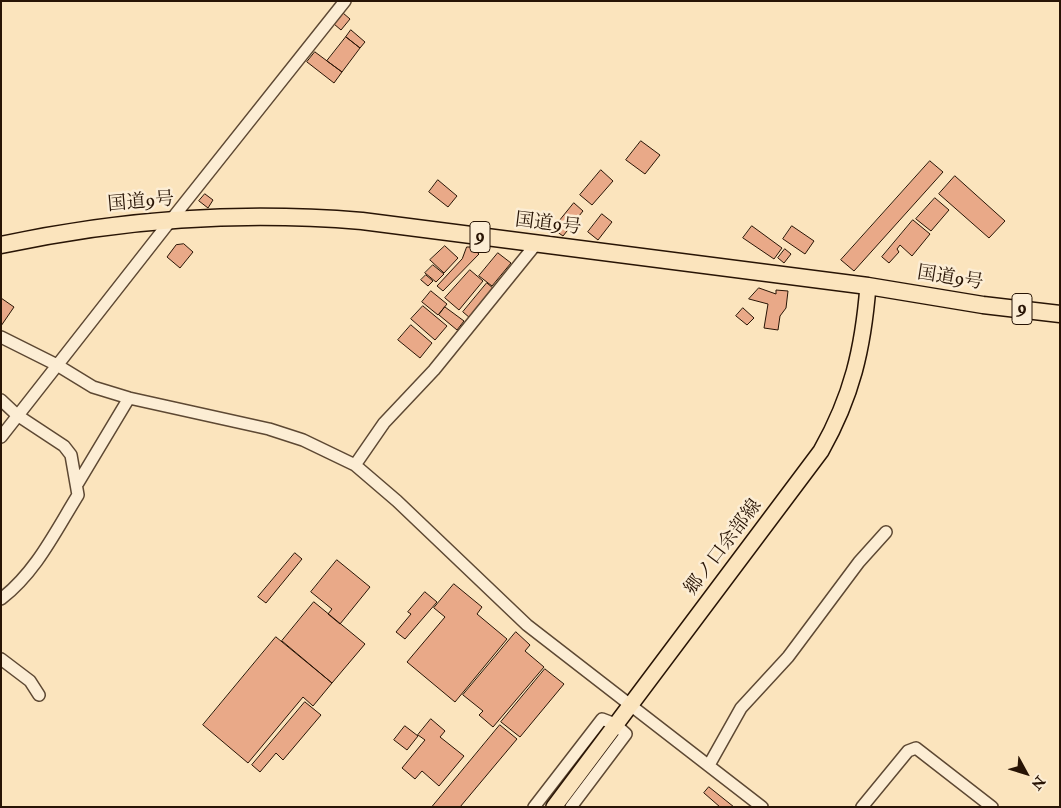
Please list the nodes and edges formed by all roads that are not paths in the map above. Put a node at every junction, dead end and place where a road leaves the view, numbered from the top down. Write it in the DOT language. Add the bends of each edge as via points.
graph roads {
  1 [pos="345,1"];
  2 [pos="170,220"];
  3 [pos="536,244"];
  4 [pos="1,245"];
  5 [pos="868,286"];
  6 [pos="1060,314"];
  7 [pos="1,337"];
  8 [pos="57,365"];
  9 [pos="129,398"];
  10 [pos="1,400"];
  11 [pos="17,415"];
  12 [pos="1,437"];
  13 [pos="355,465"];
  14 [pos="78,484"];
  15 [pos="886,532"];
  16 [pos="1,599"];
  17 [pos="1,659"];
  18 [pos="38,695"];
  19 [pos="630,703"];
  20 [pos="615,724"];
  21 [pos="709,765"];
  22 [pos="534,807"];
  23 [pos="554,807"];
  24 [pos="571,807"];
  25 [pos="762,807"];
  26 [pos="862,807"];
  27 [pos="992,807"];
  1 -- 2 [label="street"];
  2 -- 3 [label="highway, 国道9号 / 9" via="310,217"];
  2 -- 4 [label="highway, 国道9号 / 9" via="102,226"];
  2 -- 8 [label="street"];
  3 -- 5 [label="highway, 国道9号 / 9"];
  3 -- 13 [label="street" via="434,370 384,423"];
  5 -- 6 [label="highway, 国道9号 / 9"];
  5 -- 19 [label="main road, 郷ノ口余部線" via="864,334 856,370 846,402 825,444"];
  7 -- 8 [label="street"];
  8 -- 9 [label="street" via="93,387"];
  8 -- 11 [label="street"];
  9 -- 13 [label="street" via="269,429 303,440"];
  9 -- 14 [label="street"];
  10 -- 11 [label="street"];
  11 -- 12 [label="street"];
  11 -- 14 [label="street" via="64,446 71,456"];
  13 -- 19 [label="street" via="527,625"];
  14 -- 16 [label="street" via="78,495 33,569 19,586"];
  15 -- 21 [label="street" via="858,562 788,658 741,708"];
  17 -- 18 [label="street" via="30,681"];
  19 -- 20 [label="main road, 郷ノ口余部線"];
  19 -- 21 [label="street"];
  20 -- 22 [label="street" via="602,719"];
  20 -- 23 [label="main road, 郷ノ口余部線"];
  20 -- 24 [label="street" via="626,734"];
  21 -- 25 [label="street"];
  26 -- 27 [label="street" via="908,751 916,748"];
}
